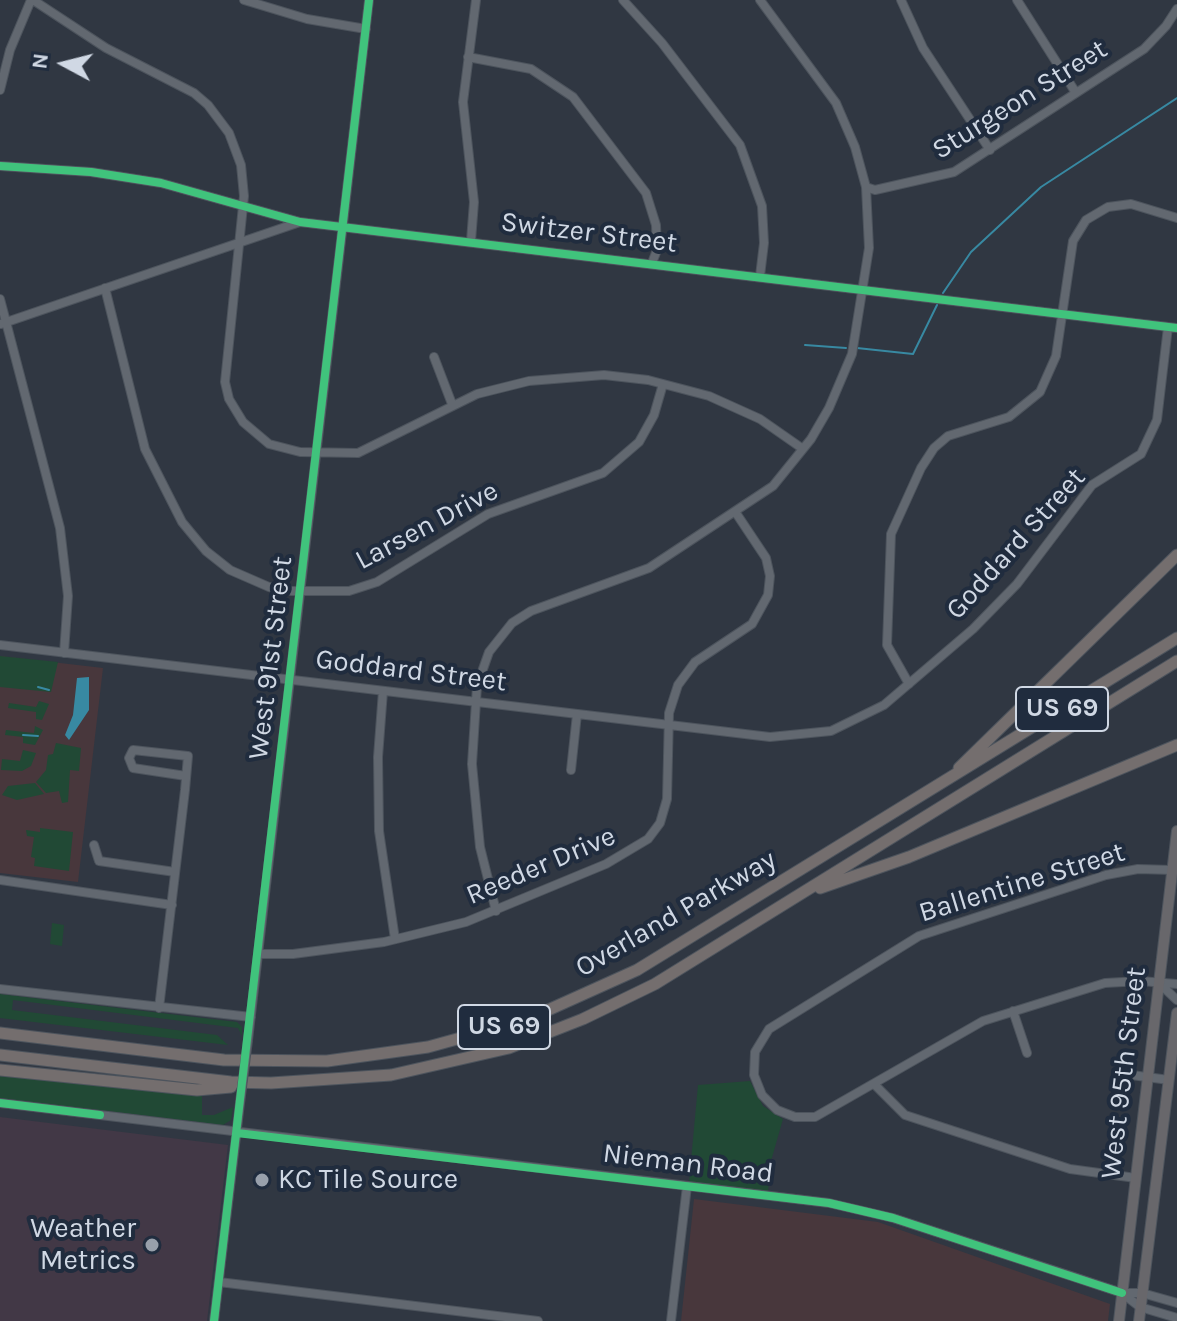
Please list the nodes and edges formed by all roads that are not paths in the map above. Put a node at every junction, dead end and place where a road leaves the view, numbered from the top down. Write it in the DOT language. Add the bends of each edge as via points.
graph roads {
  1 [pos="32,0"];
  2 [pos="244,0"];
  3 [pos="369,0"];
  4 [pos="476,0"];
  5 [pos="623,0"];
  6 [pos="760,0"];
  7 [pos="901,0"];
  8 [pos="1017,0"];
  9 [pos="1177,9"];
  10 [pos="366,29"];
  11 [pos="468,57"];
  12 [pos="0,90"];
  13 [pos="1076,93"];
  14 [pos="990,150"];
  15 [pos="0,166"];
  16 [pos="866,187"];
  17 [pos="243,205"];
  18 [pos="1177,218"];
  19 [pos="300,222"];
  20 [pos="343,226"];
  21 [pos="471,241"];
  22 [pos="239,242"];
  23 [pos="652,263"];
  24 [pos="760,276"];
  25 [pos="105,288"];
  26 [pos="865,290"];
  27 [pos="0,299"];
  28 [pos="1061,314"];
  29 [pos="2,324"];
  30 [pos="1172,327"];
  31 [pos="434,357"];
  32 [pos="663,384"];
  33 [pos="452,404"];
  34 [pos="803,449"];
  35 [pos="317,453"];
  36 [pos="736,513"];
  37 [pos="1177,555"];
  38 [pos="300,592"];
  39 [pos="1177,638"];
  40 [pos="0,645"];
  41 [pos="64,653"];
  42 [pos="1177,661"];
  43 [pos="290,679"];
  44 [pos="909,684"];
  45 [pos="383,691"];
  46 [pos="476,701"];
  47 [pos="577,714"];
  48 [pos="669,725"];
  49 [pos="1177,745"];
  50 [pos="571,770"];
  51 [pos="186,776"];
  52 [pos="948,780"];
  53 [pos="1177,831"];
  54 [pos="94,845"];
  55 [pos="1172,870"];
  56 [pos="175,872"];
  57 [pos="0,880"];
  58 [pos="796,897"];
  59 [pos="172,905"];
  60 [pos="496,911"];
  61 [pos="395,939"];
  62 [pos="258,954"];
  63 [pos="1159,983"];
  64 [pos="1177,984"];
  65 [pos="0,989"];
  66 [pos="1177,1000"];
  67 [pos="159,1008"];
  68 [pos="1013,1011"];
  69 [pos="1177,1013"];
  70 [pos="251,1017"];
  71 [pos="0,1033"];
  72 [pos="1027,1053"];
  73 [pos="0,1055"];
  74 [pos="0,1070"];
  75 [pos="1124,1074"];
  76 [pos="1149,1078"];
  77 [pos="1169,1080"];
  78 [pos="271,1083"];
  79 [pos="874,1084"];
  80 [pos="0,1103"];
  81 [pos="237,1133"];
  82 [pos="1136,1178"];
  83 [pos="687,1186"];
  84 [pos="219,1282"];
  85 [pos="1122,1293"];
  86 [pos="1142,1293"];
  87 [pos="1177,1303"];
  88 [pos="1140,1307"];
  89 [pos="1177,1318"];
  90 [pos="214,1321"];
  91 [pos="538,1321"];
  92 [pos="671,1321"];
  93 [pos="1119,1321"];
  94 [pos="1139,1321"];
  1 -- 12 [label="street"];
  1 -- 17 [label="street" via="79,33 178,82 208,105 236,149"];
  2 -- 10 [label="street"];
  3 -- 10 [label="street, West 91st Street"];
  4 -- 11 [label="street"];
  5 -- 24 [label="street" via="740,145 762,206"];
  6 -- 16 [label="street" via="836,103"];
  7 -- 14 [label="street" via="923,48"];
  8 -- 13 [label="street"];
  9 -- 13 [label="street, Sturgeon Street" via="1144,49"];
  10 -- 20 [label="street, West 91st Street"];
  11 -- 21 [label="street" via="463,123 474,202"];
  11 -- 23 [label="street" via="531,69 573,97 646,193 656,225"];
  13 -- 14 [label="street, Sturgeon Street"];
  14 -- 16 [label="street, Sturgeon Street" via="937,179"];
  15 -- 17 [label="street, Switzer Street" via="117,175"];
  16 -- 26 [label="street"];
  17 -- 19 [label="street, Switzer Street"];
  17 -- 22 [label="street"];
  18 -- 28 [label="street" via="1131,204 1108,207 1086,220 1073,241"];
  19 -- 20 [label="street, Switzer Street"];
  19 -- 22 [label="street"];
  20 -- 21 [label="street, Switzer Street"];
  20 -- 35 [label="street, West 91st Street"];
  21 -- 23 [label="street, Switzer Street"];
  22 -- 25 [label="street"];
  22 -- 35 [label="street" via="225,354 229,399 258,437 288,450"];
  23 -- 24 [label="street, Switzer Street"];
  24 -- 26 [label="street, Switzer Street"];
  25 -- 29 [label="street"];
  25 -- 38 [label="street, Larsen Drive" via="145,449 182,522 230,570 269,587"];
  26 -- 28 [label="street, Switzer Street"];
  26 -- 34 [label="street" via="852,354 829,408"];
  27 -- 29 [label="street"];
  28 -- 30 [label="street, Switzer Street"];
  28 -- 44 [label="street" via="1054,366 1035,398 1009,417 967,427 939,443 893,522 887,645"];
  29 -- 41 [label="street" via="60,528 68,596"];
  30 -- 44 [label="street, Goddard Street" via="1157,420 1141,454 1092,485 1004,599"];
  31 -- 33 [label="street"];
  32 -- 33 [label="street" via="564,376 495,389"];
  32 -- 34 [label="street" via="731,405"];
  32 -- 38 [label="street, Larsen Drive" via="639,442 603,473 488,514 377,582 349,591"];
  33 -- 35 [label="street" via="373,448 343,455"];
  34 -- 36 [label="street" via="773,486"];
  35 -- 38 [label="street, West 91st Street"];
  36 -- 46 [label="street" via="638,573 518,619 489,652"];
  36 -- 48 [label="street, Reeder Drive" via="766,558 768,595 747,629 685,672 672,700"];
  37 -- 52 [label="highway"];
  38 -- 43 [label="street, West 91st Street"];
  39 -- 52 [label="highway, Overland Parkway / US 69"];
  40 -- 41 [label="street, Goddard Street"];
  41 -- 43 [label="street, Goddard Street"];
  42 -- 58 [label="highway, Overland Parkway / US 69"];
  43 -- 45 [label="street, Goddard Street"];
  43 -- 62 [label="street, West 91st Street"];
  44 -- 48 [label="street, Goddard Street" via="863,718 810,736 770,737"];
  45 -- 46 [label="street, Goddard Street"];
  45 -- 61 [label="street" via="379,831"];
  46 -- 47 [label="street, Goddard Street"];
  46 -- 60 [label="street" via="475,816"];
  47 -- 48 [label="street, Goddard Street"];
  47 -- 50 [label="street"];
  48 -- 60 [label="street, Reeder Drive" via="667,799 648,839 629,853"];
  49 -- 58 [label="highway" via="909,857"];
  51 -- 51 [label="street" via="188,756 142,749 133,750 129,758 133,768"];
  51 -- 56 [label="street"];
  52 -- 71 [label="highway, Overland Parkway / US 69" via="607,986 526,1020 459,1040 360,1058 259,1062"];
  53 -- 55 [label="main road, West 95th Street"];
  54 -- 56 [label="street" via="99,861"];
  55 -- 63 [label="main road, West 95th Street"];
  55 -- 79 [label="street, Ballentine Street" via="1106,875 919,936 769,1029 755,1052 754,1075 768,1103 788,1115 825,1113"];
  56 -- 59 [label="street"];
  57 -- 59 [label="street"];
  58 -- 78 [label="highway, Overland Parkway / US 69" via="655,984 509,1048 391,1075"];
  59 -- 67 [label="street"];
  60 -- 61 [label="street, Reeder Drive"];
  61 -- 62 [label="street, Reeder Drive"];
  62 -- 70 [label="street, West 91st Street"];
  63 -- 64 [label="street"];
  63 -- 66 [label="street"];
  63 -- 68 [label="street" via="1105,983"];
  63 -- 76 [label="main road, West 95th Street"];
  65 -- 67 [label="street"];
  67 -- 70 [label="street"];
  68 -- 72 [label="street"];
  68 -- 79 [label="street" via="967,1028"];
  69 -- 77 [label="main road, West 95th Street"];
  70 -- 81 [label="street, West 91st Street, bridge"];
  73 -- 78 [label="highway, Overland Parkway / US 69"];
  74 -- 78 [label="highway" via="197,1090"];
  75 -- 76 [label="street"];
  76 -- 77 [label="street"];
  76 -- 82 [label="main road, West 95th Street"];
  77 -- 86 [label="main road, West 95th Street"];
  79 -- 82 [label="street" via="905,1115 1062,1167"];
  80 -- 81 [label="street, Nieman Road"];
  81 -- 83 [label="street, Nieman Road"];
  81 -- 84 [label="street, West 91st Street"];
  82 -- 85 [label="main road, West 95th Street"];
  83 -- 85 [label="street, Nieman Road" via="866,1210"];
  83 -- 92 [label="street"];
  84 -- 90 [label="street, West 91st Street"];
  84 -- 91 [label="street"];
  85 -- 86 [label="street, Nieman Road"];
  85 -- 88 [label="street, Nieman Road"];
  85 -- 93 [label="main road, West 95th Street"];
  86 -- 87 [label="street, Nieman Road"];
  86 -- 88 [label="main road, West 95th Street"];
  88 -- 89 [label="street, Nieman Road"];
  88 -- 94 [label="main road, West 95th Street"];
}
